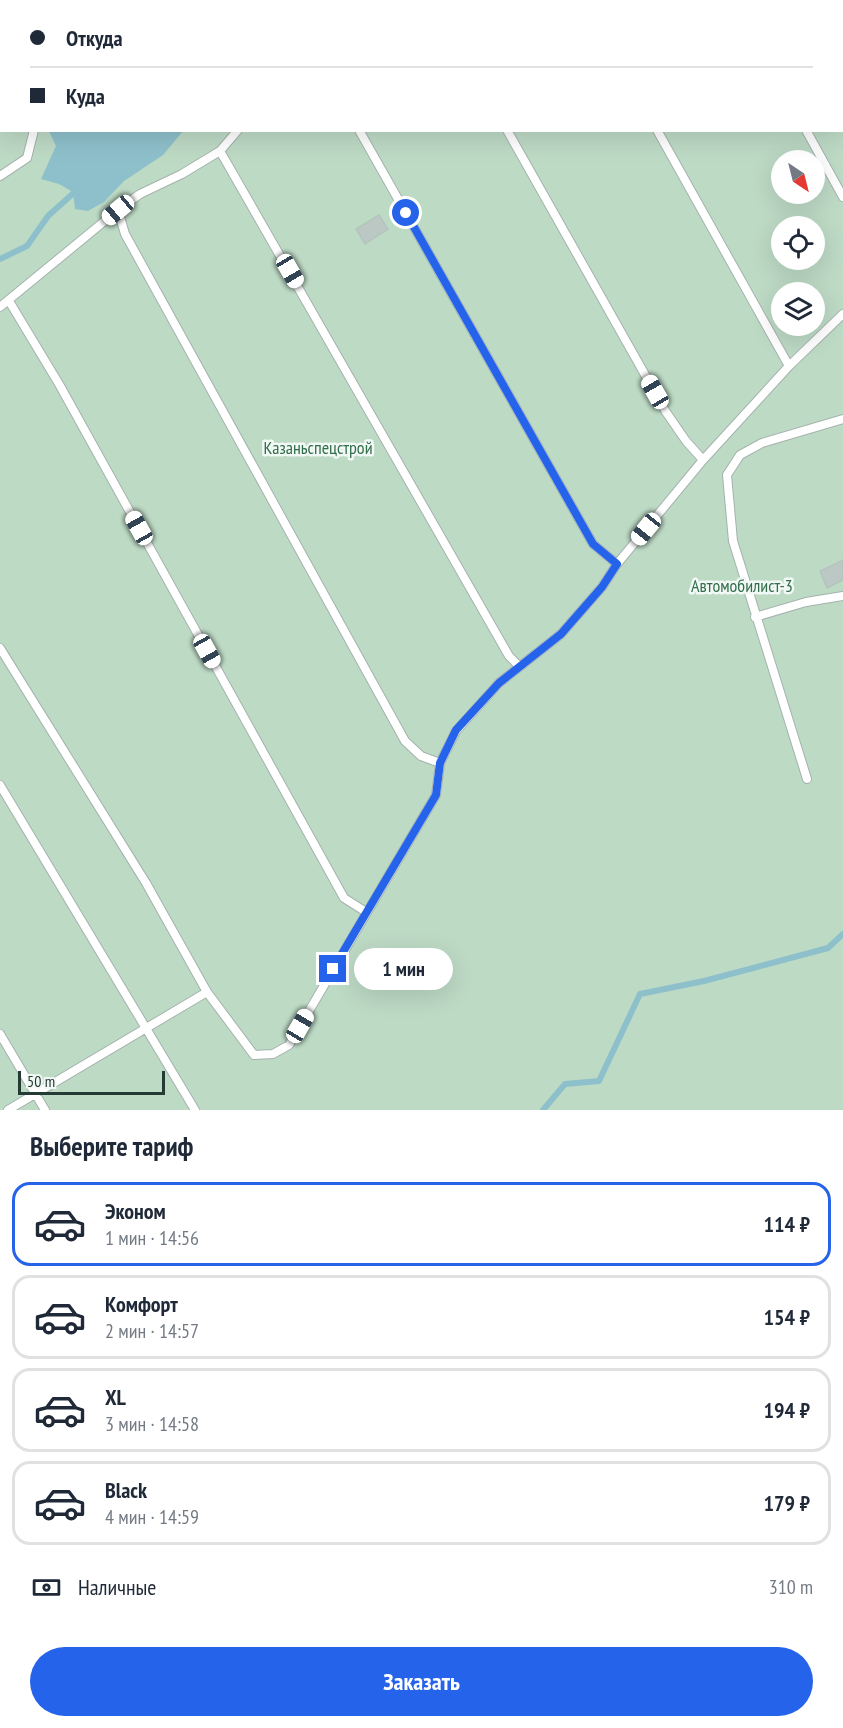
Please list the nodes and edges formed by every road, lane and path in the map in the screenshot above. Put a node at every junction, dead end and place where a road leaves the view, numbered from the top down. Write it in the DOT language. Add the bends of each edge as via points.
graph roads {
  1 [pos="34,132"];
  2 [pos="236,132"];
  3 [pos="360,132"];
  4 [pos="508,132"];
  5 [pos="658,132"];
  6 [pos="807,132"];
  7 [pos="220,151"];
  8 [pos="0,176"];
  9 [pos="843,197"];
  10 [pos="118,210"];
  11 [pos="9,301"];
  12 [pos="0,307"];
  13 [pos="843,314"];
  14 [pos="789,366"];
  15 [pos="843,419"];
  16 [pos="703,460"];
  17 [pos="617,564"];
  18 [pos="843,596"];
  19 [pos="755,617"];
  20 [pos="0,648"];
  21 [pos="519,666"];
  22 [pos="440,763"];
  23 [pos="807,779"];
  24 [pos="0,785"];
  25 [pos="366,912"];
  26 [pos="207,992"];
  27 [pos="147,1027"];
  28 [pos="0,1034"];
  29 [pos="36,1094"];
  30 [pos="8,1110"];
  31 [pos="45,1110"];
  32 [pos="195,1110"];
  1 -- 8 [label="lane" via="27,158"];
  2 -- 7 [label="lane"];
  3 -- 17 [label="lane" via="593,544"];
  4 -- 16 [label="lane" via="666,412"];
  5 -- 14 [label="lane"];
  6 -- 9 [label="lane"];
  7 -- 10 [label="lane"];
  7 -- 21 [label="lane" via="509,657"];
  10 -- 11 [label="lane"];
  10 -- 22 [label="lane" via="125,234 405,741 421,756"];
  11 -- 12 [label="lane"];
  11 -- 25 [label="lane" via="344,898"];
  13 -- 14 [label="lane"];
  14 -- 16 [label="lane"];
  15 -- 19 [label="lane" via="762,443 740,455 727,475 733,541"];
  16 -- 17 [label="lane"];
  17 -- 21 [label="lane" via="561,634"];
  18 -- 19 [label="lane"];
  19 -- 23 [label="lane"];
  20 -- 26 [label="lane" via="146,883"];
  21 -- 22 [label="lane" via="456,730"];
  22 -- 25 [label="lane" via="436,795"];
  24 -- 27 [label="lane"];
  25 -- 26 [label="lane" via="289,1045 273,1054 254,1055"];
  26 -- 27 [label="lane"];
  27 -- 29 [label="lane"];
  27 -- 32 [label="lane"];
  28 -- 29 [label="lane"];
  29 -- 30 [label="lane"];
  29 -- 31 [label="lane"];
}
